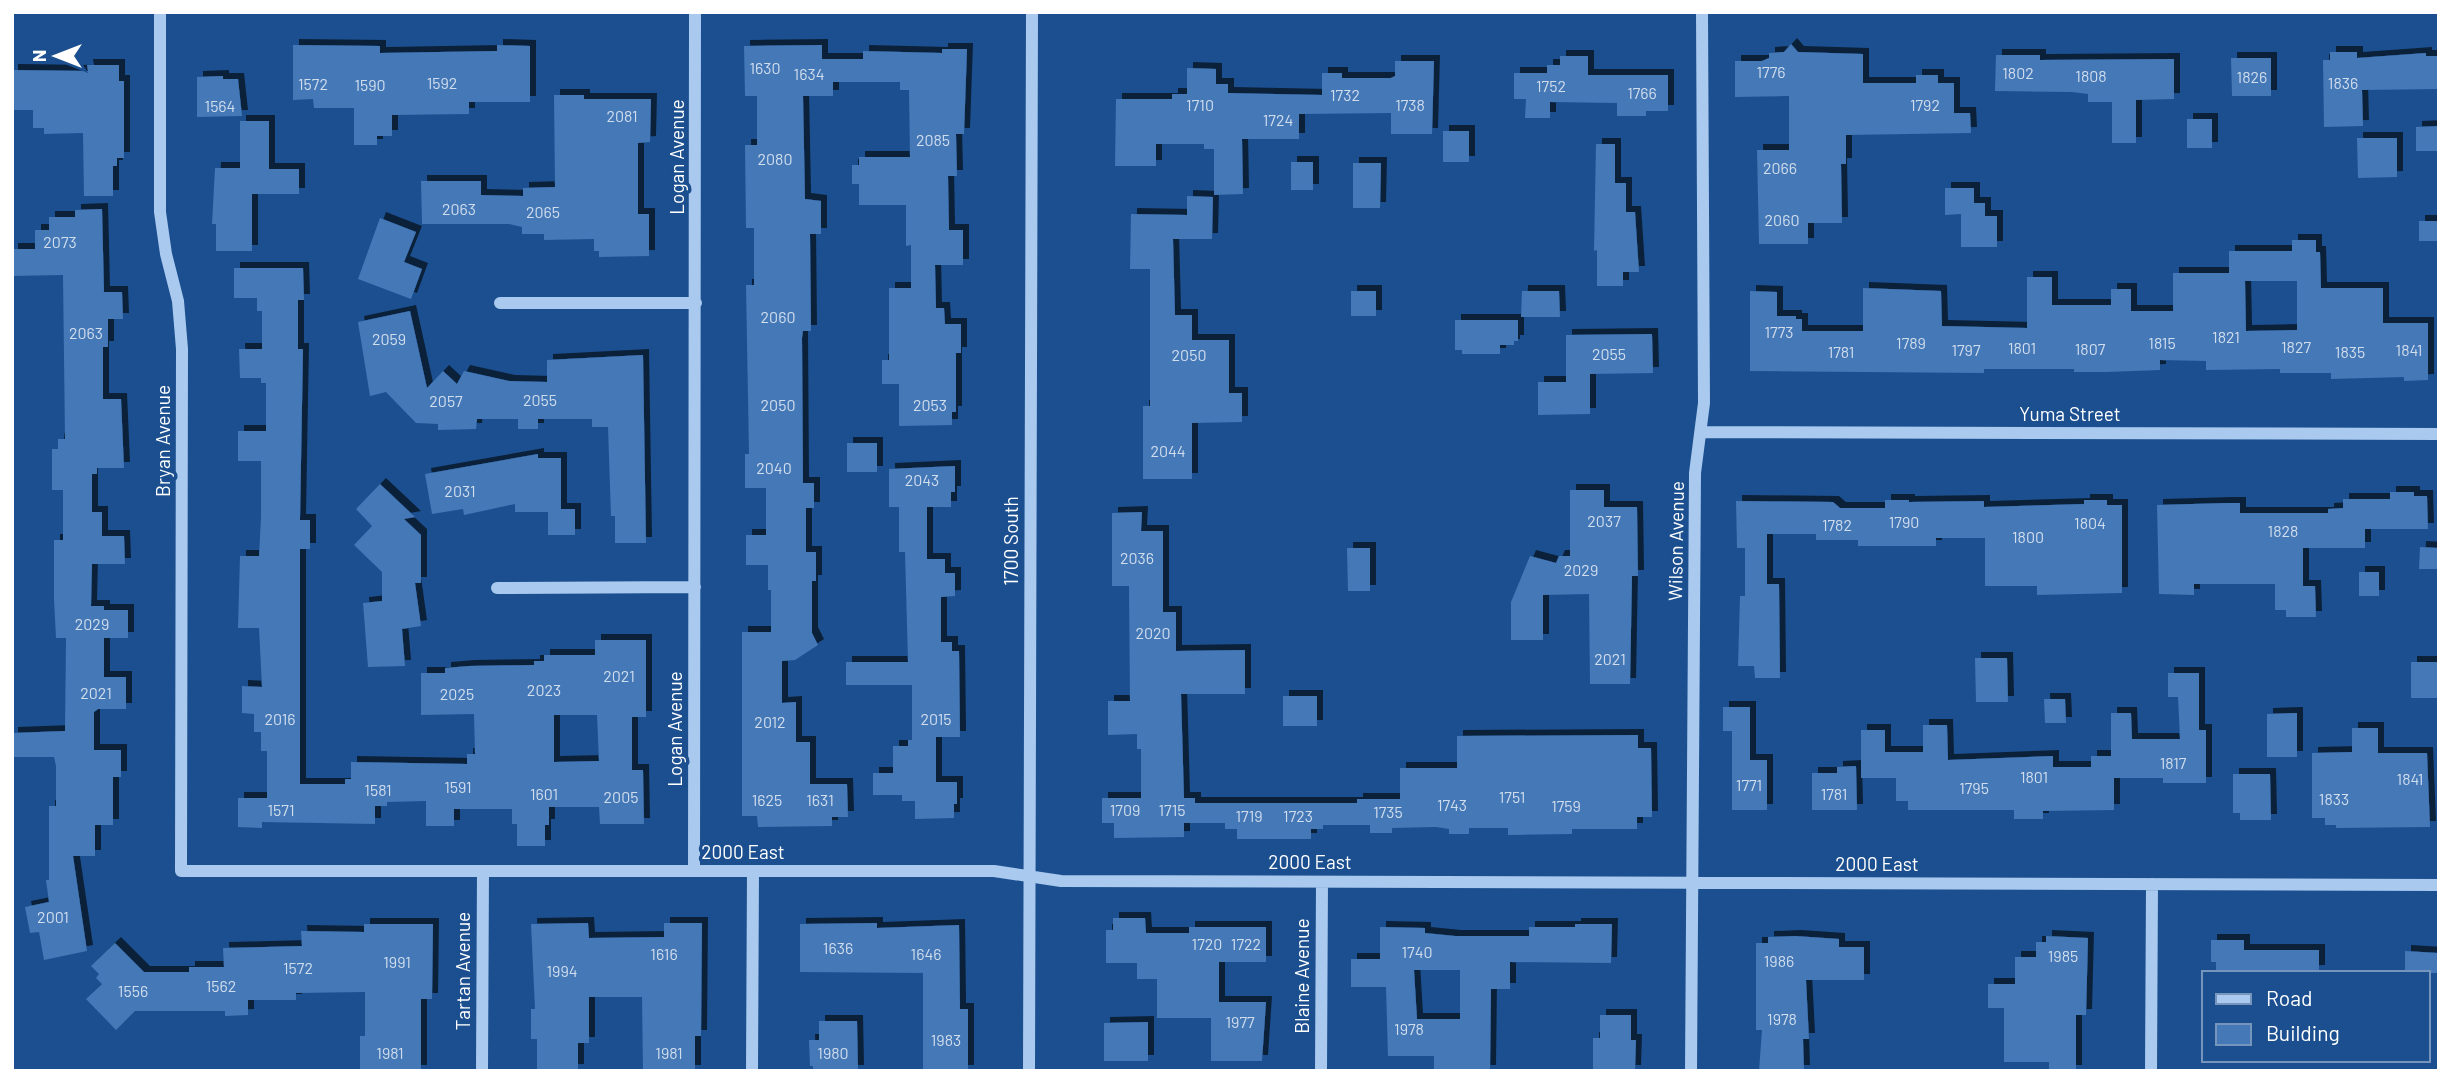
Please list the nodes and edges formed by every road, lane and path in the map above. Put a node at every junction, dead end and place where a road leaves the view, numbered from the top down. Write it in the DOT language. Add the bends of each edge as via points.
graph roads {
  1 [pos="160,12"];
  2 [pos="695,12"];
  3 [pos="1032,12"];
  4 [pos="1702,12"];
  5 [pos="500,303"];
  6 [pos="696,303"];
  7 [pos="1702,432"];
  8 [pos="2439,435"];
  9 [pos="695,587"];
  10 [pos="497,588"];
  11 [pos="181,871"];
  12 [pos="483,871"];
  13 [pos="694,871"];
  14 [pos="753,871"];
  15 [pos="1030,874"];
  16 [pos="1322,882"];
  17 [pos="1692,883"];
  18 [pos="2152,884"];
  19 [pos="2439,886"];
  20 [pos="482,1071"];
  21 [pos="752,1071"];
  22 [pos="1029,1071"];
  23 [pos="1321,1071"];
  24 [pos="1691,1071"];
  25 [pos="2151,1071"];
  1 -- 11 [label="street, Bryan Avenue" via="160,212 178,301 182,349"];
  2 -- 6 [label="street, Logan Avenue"];
  3 -- 15 [label="street, 1700 South"];
  4 -- 7 [label="street, Wilson Avenue"];
  5 -- 6 [label="street"];
  6 -- 9 [label="street, Logan Avenue"];
  7 -- 8 [label="street, Yuma Street"];
  7 -- 17 [label="street, Wilson Avenue" via="1695,473"];
  9 -- 10 [label="street"];
  9 -- 13 [label="street, Logan Avenue"];
  11 -- 12 [label="street, 2000 East"];
  12 -- 13 [label="street, 2000 East"];
  12 -- 20 [label="street, Tartan Avenue"];
  13 -- 14 [label="street, 2000 East"];
  14 -- 15 [label="street, 2000 East"];
  14 -- 21 [label="street"];
  15 -- 16 [label="street, 2000 East" via="1061,881"];
  15 -- 22 [label="street, 1700 South"];
  16 -- 17 [label="street, 2000 East"];
  16 -- 23 [label="street, Blaine Avenue"];
  17 -- 18 [label="street, 2000 East"];
  17 -- 24 [label="street, Wilson Avenue"];
  18 -- 19 [label="street, 2000 East"];
  18 -- 25 [label="street"];
}
